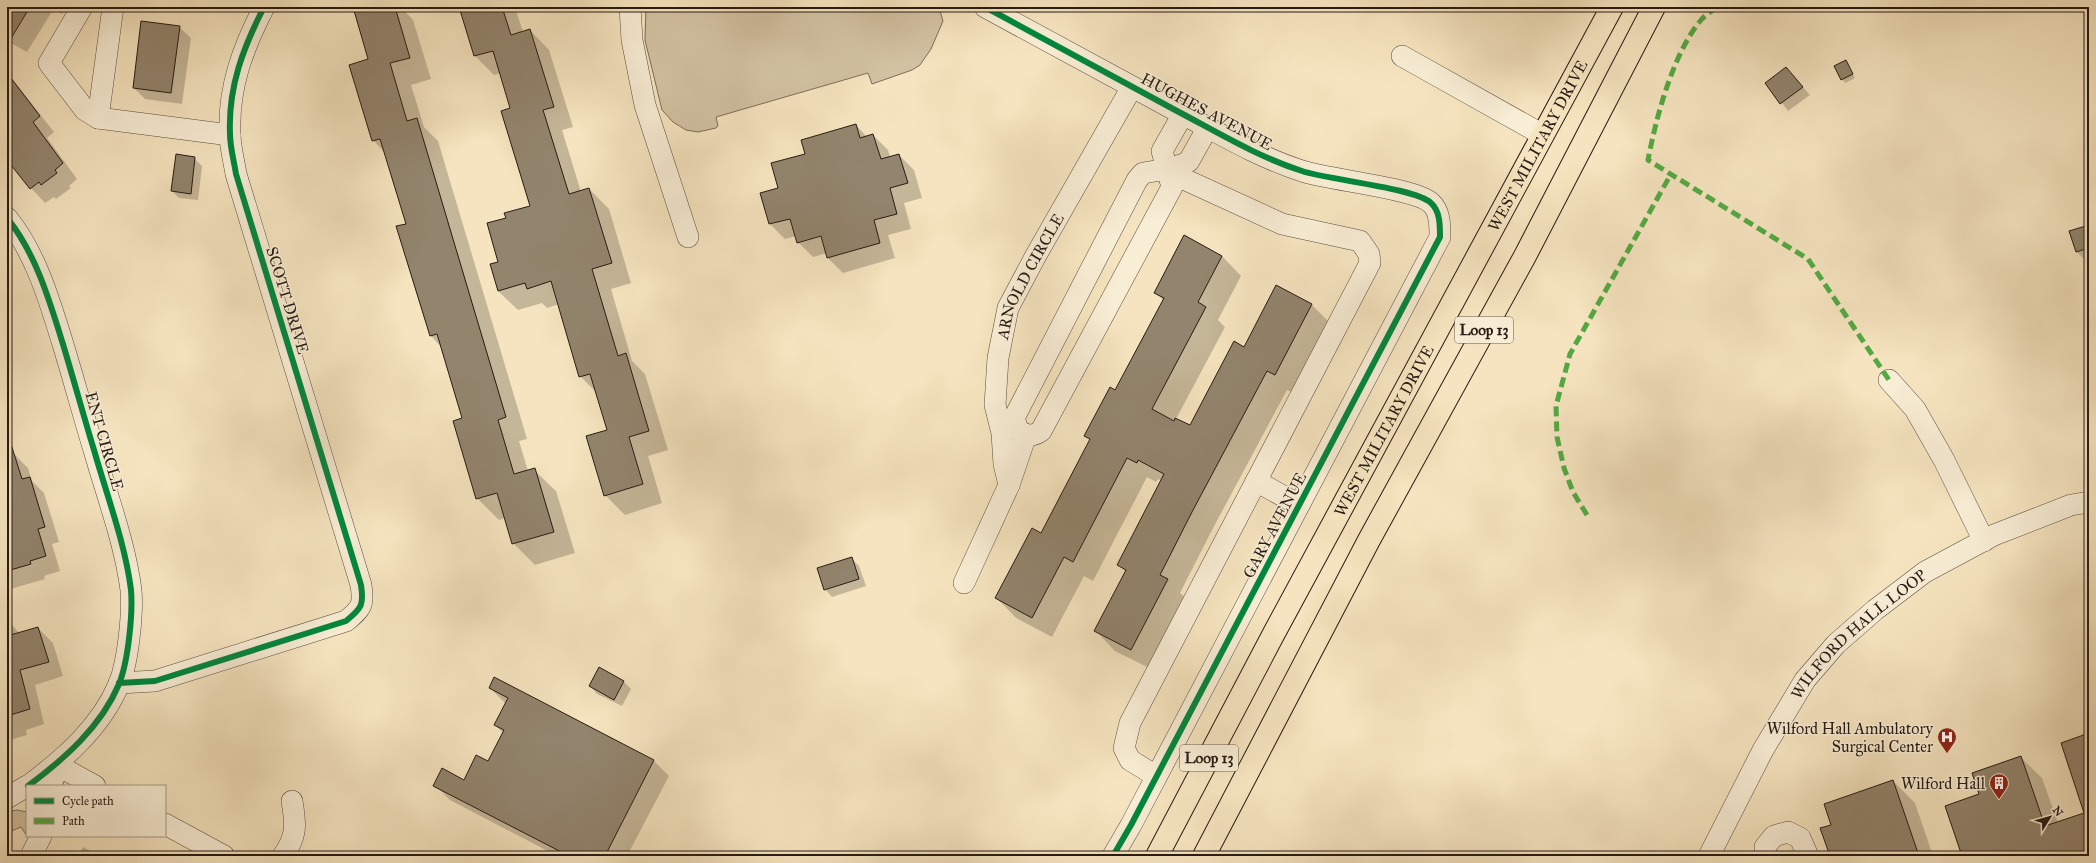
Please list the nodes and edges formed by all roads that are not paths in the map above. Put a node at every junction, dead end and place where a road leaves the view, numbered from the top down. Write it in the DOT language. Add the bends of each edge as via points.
graph roads {
  1 [pos="82,7"];
  2 [pos="113,7"];
  3 [pos="264,7"];
  4 [pos="630,7"];
  5 [pos="985,7"];
  6 [pos="1612,7"];
  7 [pos="1654,7"];
  8 [pos="1402,56"];
  9 [pos="1132,87"];
  10 [pos="1182,114"];
  11 [pos="98,118"];
  12 [pos="1208,127"];
  13 [pos="230,135"];
  14 [pos="1543,136"];
  15 [pos="1167,169"];
  16 [pos="1430,202"];
  17 [pos="7,218"];
  18 [pos="688,237"];
  19 [pos="1889,380"];
  20 [pos="1018,410"];
  21 [pos="998,416"];
  22 [pos="1026,436"];
  23 [pos="1256,481"];
  24 [pos="1009,485"];
  25 [pos="2089,502"];
  26 [pos="1299,505"];
  27 [pos="1984,540"];
  28 [pos="964,583"];
  29 [pos="119,683"];
  30 [pos="57,765"];
  31 [pos="1156,776"];
  32 [pos="28,785"];
  33 [pos="52,785"];
  34 [pos="94,785"];
  35 [pos="26,787"];
  36 [pos="7,798"];
  37 [pos="292,801"];
  38 [pos="166,825"];
  39 [pos="40,837"];
  40 [pos="31,856"];
  41 [pos="224,856"];
  42 [pos="283,856"];
  43 [pos="1113,856"];
  44 [pos="1157,856"];
  45 [pos="1204,856"];
  46 [pos="1709,856"];
  47 [pos="1766,856"];
  48 [pos="1808,856"];
  1 -- 11 [label="street" via="49,63 85,110"];
  2 -- 11 [label="street"];
  3 -- 13 [label="street, SCOTT DRIVE" via="247,40 233,82"];
  4 -- 18 [label="street" via="632,40 645,105"];
  5 -- 9 [label="street, HUGHES AVENUE"];
  6 -- 14 [label="main road, WEST MILITARY DRIVE / Loop 13"];
  7 -- 45 [label="main road, Loop 13" via="1525,256 1368,540"];
  8 -- 14 [label="street"];
  9 -- 10 [label="street, HUGHES AVENUE"];
  9 -- 21 [label="street, ARNOLD CIRCLE" via="1008,308 998,358 995,405"];
  10 -- 12 [label="street, HUGHES AVENUE"];
  10 -- 15 [label="street" via="1162,151"];
  11 -- 13 [label="street"];
  12 -- 15 [label="street" via="1189,161"];
  12 -- 16 [label="street, HUGHES AVENUE" via="1276,162 1302,172 1393,189"];
  13 -- 29 [label="street, SCOTT DRIVE" via="236,174 364,601 358,611 346,621 155,682"];
  14 -- 44 [label="main road, WEST MILITARY DRIVE / Loop 13" via="1279,624"];
  15 -- 20 [label="street" via="1143,173 1137,180"];
  15 -- 22 [label="street" via="1172,187 1041,432"];
  15 -- 23 [label="street" via="1282,224 1360,241 1369,254 1370,263"];
  16 -- 26 [label="street, GARY AVENUE" via="1438,216 1440,237"];
  17 -- 29 [label="street, ENT CIRCLE" via="27,249 51,305 122,547 131,591 131,620"];
  19 -- 27 [label="street" via="1915,409"];
  20 -- 21 [label="street" via="1006,416"];
  20 -- 22 [label="street" via="1014,418 1018,430"];
  21 -- 24 [label="street, ARNOLD CIRCLE"];
  22 -- 24 [label="street"];
  23 -- 26 [label="street"];
  23 -- 31 [label="street" via="1130,723 1124,748 1130,760"];
  24 -- 28 [label="street"];
  25 -- 27 [label="street, WILFORD HALL LOOP" via="2070,505"];
  26 -- 31 [label="street, GARY AVENUE"];
  27 -- 46 [label="street, WILFORD HALL LOOP" via="1925,572 1836,644 1805,680 1763,750"];
  29 -- 30 [label="street, ENT CIRCLE" via="98,720"];
  30 -- 32 [label="street, ENT CIRCLE"];
  30 -- 33 [label="street"];
  30 -- 34 [label="street"];
  31 -- 43 [label="street, GARY AVENUE"];
  35 -- 36 [label="street, ENT CIRCLE"];
  37 -- 42 [label="street" via="295,833"];
  38 -- 41 [label="street"];
  39 -- 40 [label="street"];
  47 -- 48 [label="street" via="1765,847 1774,836 1788,832 1800,838"];
}
